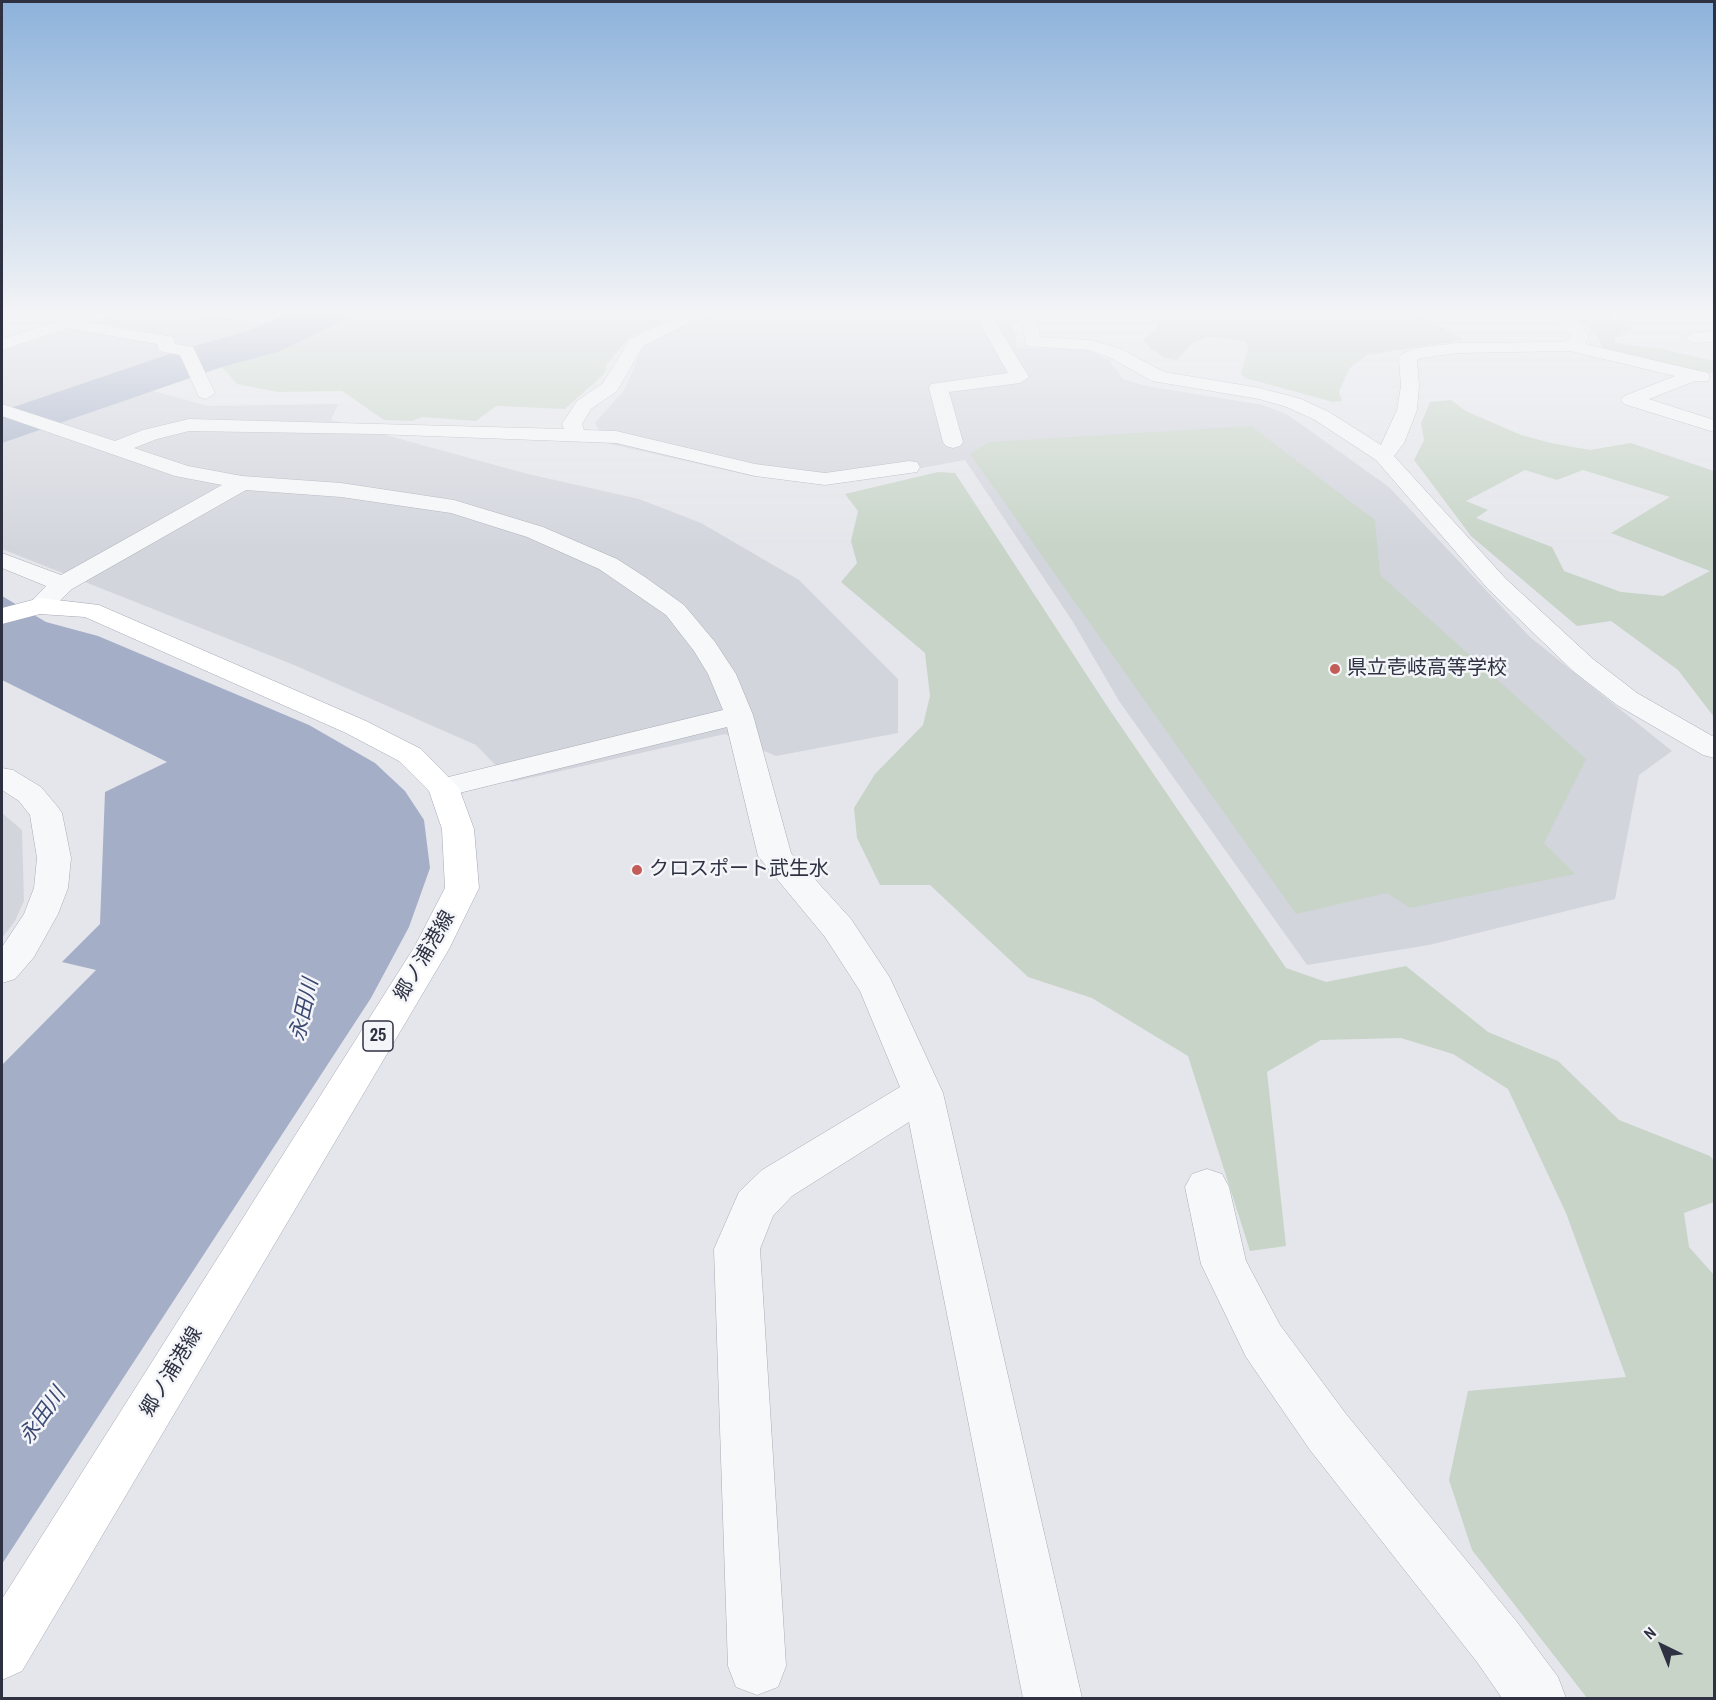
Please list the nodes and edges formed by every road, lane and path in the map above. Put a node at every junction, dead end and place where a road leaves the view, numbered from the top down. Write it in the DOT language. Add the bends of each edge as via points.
graph roads {
  1 [pos="605,390"];
  2 [pos="939,390"];
  3 [pos="1238,390"];
  4 [pos="1409,390"];
  5 [pos="1655,390"];
  6 [pos="18,415"];
  7 [pos="1714,426"];
  8 [pos="577,436"];
  9 [pos="953,442"];
  10 [pos="116,448"];
  11 [pos="1383,456"];
  12 [pos="909,467"];
  13 [pos="242,483"];
  14 [pos="2,560"];
  15 [pos="52,595"];
  16 [pos="2,616"];
  17 [pos="739,715"];
  18 [pos="1714,749"];
  19 [pos="2,777"];
  20 [pos="443,788"];
  21 [pos="2,970"];
  22 [pos="924,1094"];
  23 [pos="1207,1187"];
  24 [pos="2,1651"];
  25 [pos="757,1666"];
  26 [pos="1053,1698"];
  27 [pos="1537,1698"];
  1 -- 8 [label="street" via="584,405 573,424"];
  2 -- 9 [label="street"];
  3 -- 11 [label="street" via="1294,403 1322,416"];
  4 -- 11 [label="street" via="1395,443"];
  5 -- 7 [label="street" via="1631,400"];
  6 -- 10 [label="street"];
  8 -- 10 [label="street" via="189,425 150,434"];
  8 -- 12 [label="street" via="616,437 783,475 825,479"];
  10 -- 13 [label="street" via="183,471"];
  11 -- 18 [label="street" via="1497,584 1583,665 1626,699"];
  13 -- 15 [label="street"];
  13 -- 17 [label="street" via="341,490 454,507 535,532 608,564 675,610 722,674"];
  14 -- 15 [label="street"];
  15 -- 16 [label="main road, 郷ノ浦港線 / 25"];
  15 -- 20 [label="main road, 郷ノ浦港線 / 25" via="356,727 410,754"];
  17 -- 20 [label="street"];
  17 -- 22 [label="street" via="775,856 838,928 877,988"];
  19 -- 21 [label="street" via="30,794 46,813 54,858 51,888 41,914 21,948"];
  20 -- 24 [label="main road, 郷ノ浦港線 / 25" via="458,829 462,888 436,939"];
  22 -- 25 [label="street" via="777,1184 755,1204 737,1249"];
  22 -- 26 [label="street"];
  23 -- 27 [label="street" via="1224,1263 1263,1341 1328,1432 1497,1642"];
}
